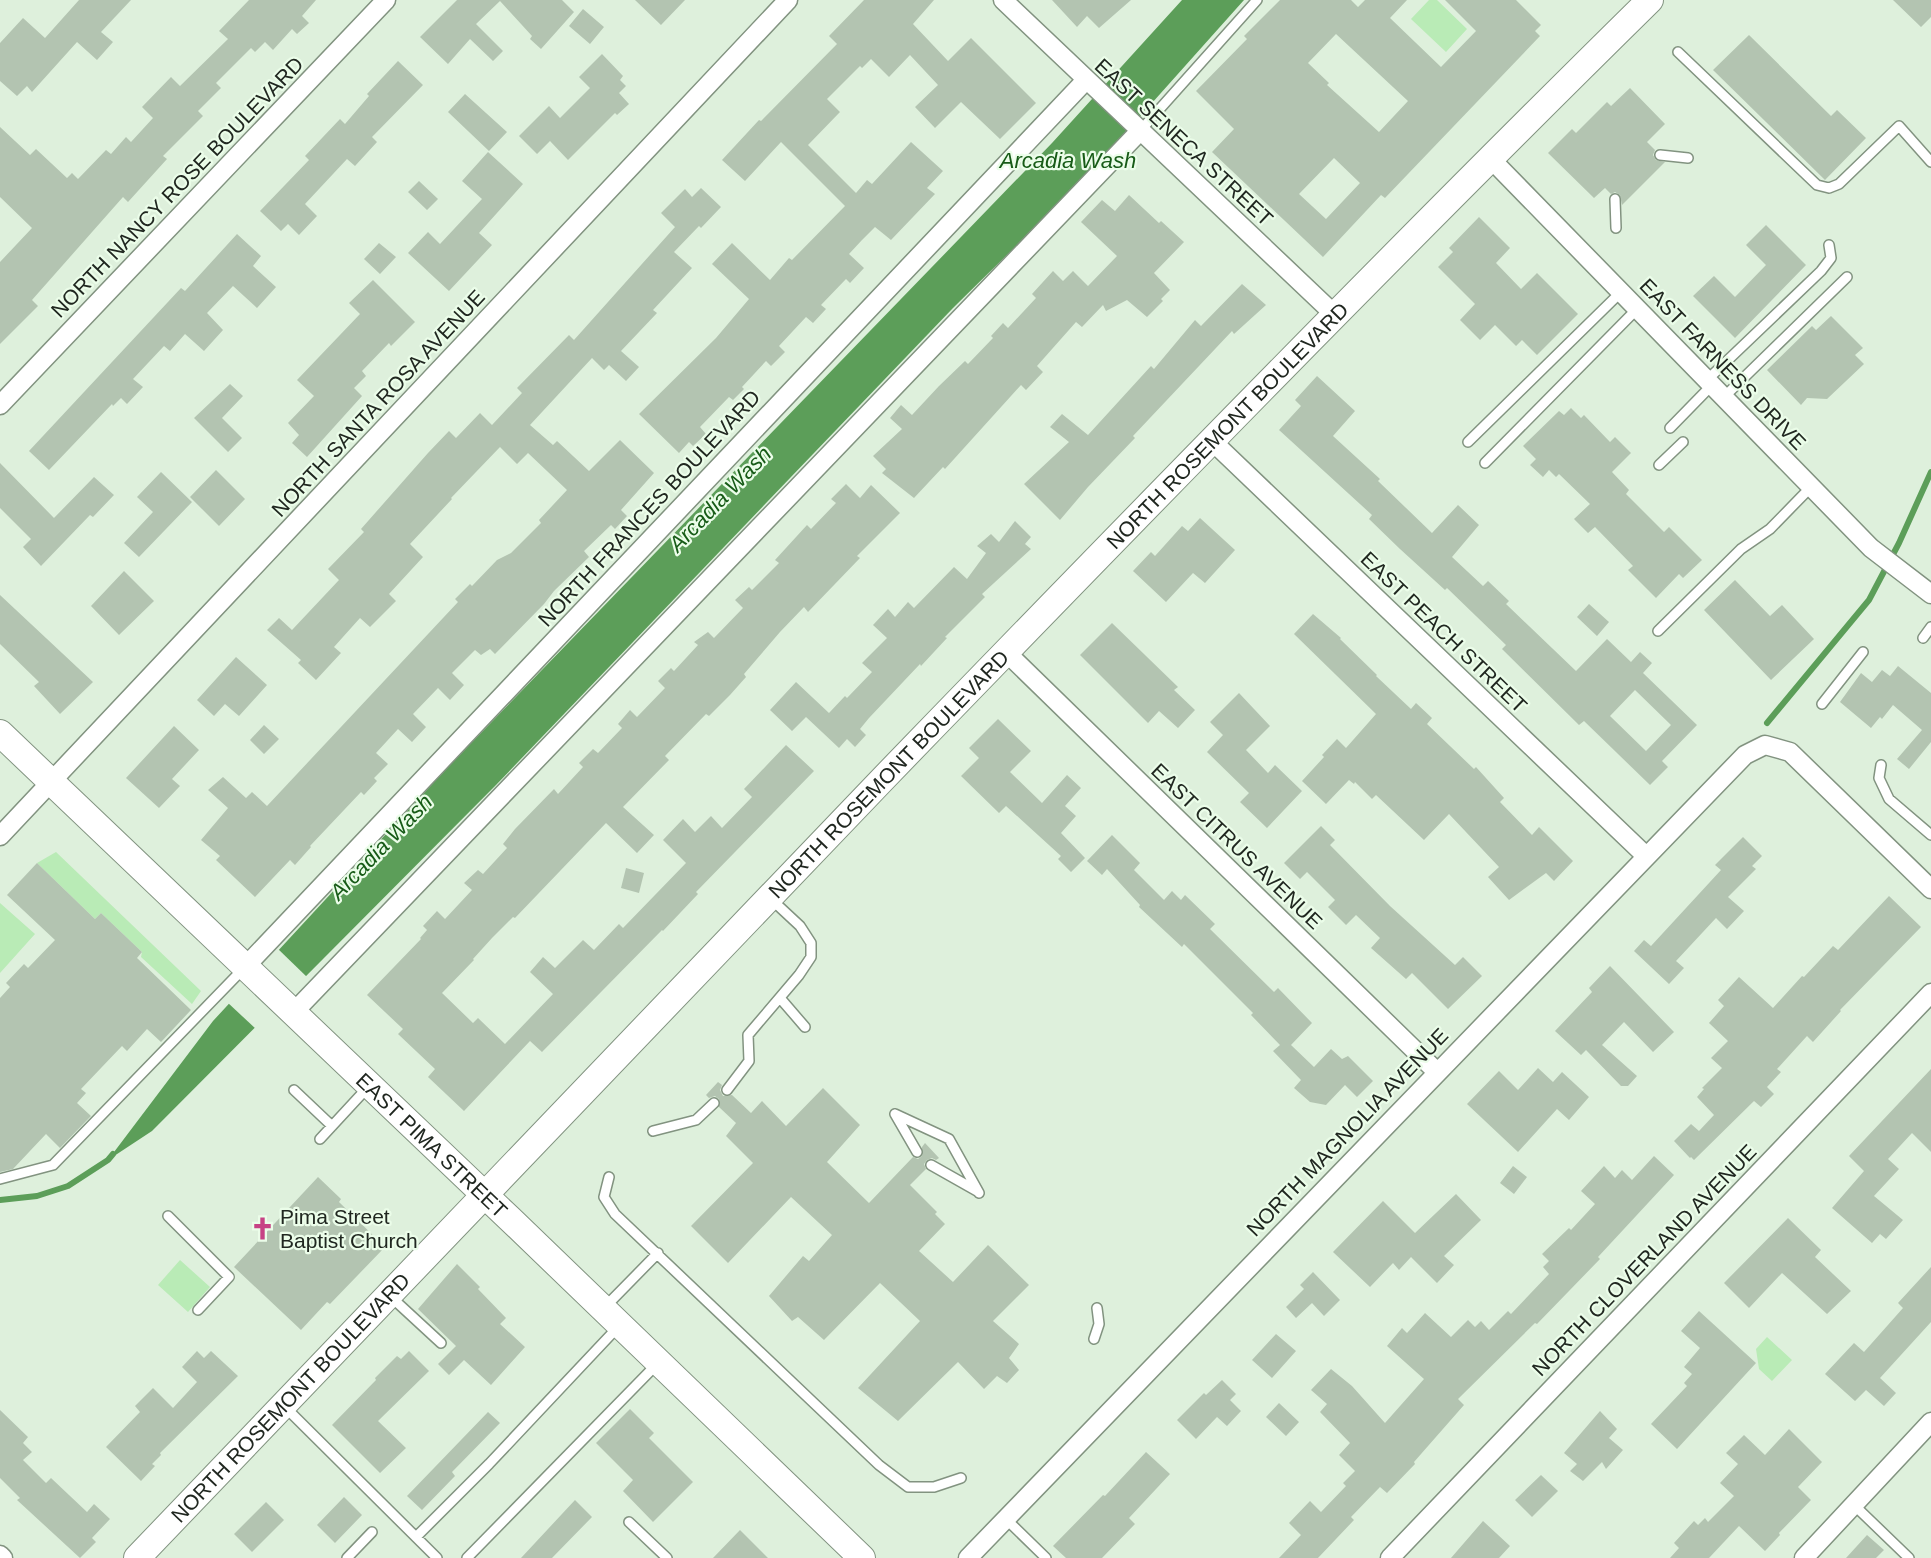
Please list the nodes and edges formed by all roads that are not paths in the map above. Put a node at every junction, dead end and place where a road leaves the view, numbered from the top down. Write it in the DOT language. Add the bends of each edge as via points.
graph roads {
  1 [pos="386,0"];
  2 [pos="788,0"];
  3 [pos="1003,0"];
  4 [pos="1257,0"];
  5 [pos="1650,0"];
  6 [pos="1678,52"];
  7 [pos="1089,83"];
  8 [pos="1137,129"];
  9 [pos="1660,155"];
  10 [pos="1490,158"];
  11 [pos="1688,158"];
  12 [pos="1931,162"];
  13 [pos="1616,199"];
  14 [pos="1616,228"];
  15 [pos="1829,245"];
  16 [pos="1846,277"];
  17 [pos="1621,292"];
  18 [pos="1637,309"];
  19 [pos="1336,316"];
  20 [pos="1714,388"];
  21 [pos="0,405"];
  22 [pos="1670,428"];
  23 [pos="1211,440"];
  24 [pos="1468,442"];
  25 [pos="1683,442"];
  26 [pos="1485,464"];
  27 [pos="1659,465"];
  28 [pos="1811,487"];
  29 [pos="1931,594"];
  30 [pos="1931,627"];
  31 [pos="1658,631"];
  32 [pos="1923,638"];
  33 [pos="1006,652"];
  34 [pos="1863,652"];
  35 [pos="1822,704"];
  36 [pos="0,733"];
  37 [pos="1881,765"];
  38 [pos="51,782"];
  39 [pos="1931,835"];
  40 [pos="0,836"];
  41 [pos="1646,856"];
  42 [pos="1931,889"];
  43 [pos="769,897"];
  44 [pos="249,972"];
  45 [pos="1931,993"];
  46 [pos="780,999"];
  47 [pos="291,1011"];
  48 [pos="805,1027"];
  49 [pos="1437,1072"];
  50 [pos="370,1086"];
  51 [pos="727,1089"];
  52 [pos="294,1090"];
  53 [pos="714,1103"];
  54 [pos="332,1126"];
  55 [pos="653,1131"];
  56 [pos="320,1139"];
  57 [pos="917,1152"];
  58 [pos="931,1165"];
  59 [pos="609,1177"];
  60 [pos="0,1179"];
  61 [pos="483,1193"];
  62 [pos="168,1216"];
  63 [pos="658,1253"];
  64 [pos="387,1293"];
  65 [pos="1097,1308"];
  66 [pos="198,1310"];
  67 [pos="612,1317"];
  68 [pos="1094,1339"];
  69 [pos="441,1343"];
  70 [pos="658,1362"];
  71 [pos="283,1404"];
  72 [pos="1931,1422"];
  73 [pos="961,1478"];
  74 [pos="1854,1504"];
  75 [pos="1006,1519"];
  76 [pos="629,1522"];
  77 [pos="372,1532"];
  78 [pos="416,1537"];
  79 [pos="137,1558"];
  80 [pos="347,1558"];
  81 [pos="437,1558"];
  82 [pos="468,1558"];
  83 [pos="667,1558"];
  84 [pos="862,1558"];
  85 [pos="968,1558"];
  86 [pos="1046,1558"];
  87 [pos="1390,1558"];
  88 [pos="1803,1558"];
  89 [pos="1909,1558"];
  1 -- 21 [label="street, NORTH NANCY ROSE BOULEVARD"];
  2 -- 38 [label="street, NORTH SANTA ROSA AVENUE"];
  3 -- 7 [label="street, EAST SENECA STREET"];
  4 -- 8 [label="lane"];
  5 -- 10 [label="street, NORTH ROSEMONT BOULEVARD"];
  6 -- 12 [label="lane" via="1817,185 1829,188 1839,184 1899,126"];
  7 -- 8 [label="street, EAST SENECA STREET"];
  7 -- 44 [label="street, NORTH FRANCES BOULEVARD"];
  8 -- 19 [label="street, EAST SENECA STREET"];
  8 -- 47 [label="street"];
  9 -- 11 [label="lane"];
  10 -- 17 [label="street, EAST FARNESS DRIVE"];
  10 -- 19 [label="street, NORTH ROSEMONT BOULEVARD"];
  13 -- 14 [label="lane"];
  15 -- 20 [label="lane" via="1831,258 1821,271"];
  16 -- 20 [label="lane"];
  17 -- 18 [label="street, EAST FARNESS DRIVE"];
  17 -- 24 [label="lane"];
  18 -- 20 [label="street, EAST FARNESS DRIVE"];
  18 -- 26 [label="lane"];
  19 -- 23 [label="street, NORTH ROSEMONT BOULEVARD"];
  20 -- 22 [label="lane"];
  20 -- 28 [label="street, EAST FARNESS DRIVE"];
  23 -- 33 [label="street, NORTH ROSEMONT BOULEVARD"];
  23 -- 41 [label="street, EAST PEACH STREET"];
  25 -- 27 [label="lane"];
  28 -- 29 [label="street, EAST FARNESS DRIVE" via="1871,548"];
  28 -- 31 [label="lane"];
  30 -- 32 [label="lane"];
  33 -- 43 [label="street, NORTH ROSEMONT BOULEVARD"];
  33 -- 49 [label="street, EAST CITRUS AVENUE"];
  34 -- 35 [label="lane"];
  36 -- 38 [label="street, EAST PIMA STREET"];
  37 -- 39 [label="lane" via="1879,778 1889,799"];
  38 -- 40 [label="street, NORTH SANTA ROSA AVENUE"];
  38 -- 44 [label="street, EAST PIMA STREET"];
  41 -- 42 [label="street, NORTH MAGNOLIA AVENUE" via="1745,755 1765,745 1790,752"];
  41 -- 49 [label="street, NORTH MAGNOLIA AVENUE"];
  43 -- 46 [label="lane" via="800,926 810,943 811,957"];
  43 -- 61 [label="street, NORTH ROSEMONT BOULEVARD"];
  44 -- 47 [label="street, EAST PIMA STREET"];
  44 -- 60 [label="lane" via="53,1166"];
  45 -- 87 [label="street, NORTH CLOVERLAND AVENUE"];
  46 -- 48 [label="lane"];
  46 -- 51 [label="lane" via="748,1035 748,1061"];
  47 -- 50 [label="street, EAST PIMA STREET"];
  49 -- 75 [label="street, NORTH MAGNOLIA AVENUE"];
  50 -- 54 [label="lane"];
  50 -- 61 [label="street, EAST PIMA STREET"];
  52 -- 54 [label="lane"];
  53 -- 55 [label="lane" via="696,1120"];
  54 -- 56 [label="lane"];
  57 -- 58 [label="lane" via="896,1114 949,1139 979,1192"];
  59 -- 63 [label="lane" via="604,1197 615,1214"];
  61 -- 64 [label="street, NORTH ROSEMONT BOULEVARD"];
  61 -- 67 [label="street, EAST PIMA STREET"];
  62 -- 66 [label="lane" via="229,1277"];
  63 -- 67 [label="lane"];
  63 -- 73 [label="lane" via="879,1465 908,1487 934,1487"];
  64 -- 69 [label="lane"];
  64 -- 71 [label="street, NORTH ROSEMONT BOULEVARD"];
  65 -- 68 [label="lane" via="1099,1324"];
  67 -- 70 [label="street, EAST PIMA STREET"];
  67 -- 78 [label="lane" via="489,1464"];
  70 -- 82 [label="lane"];
  70 -- 84 [label="street, EAST PIMA STREET"];
  71 -- 78 [label="lane"];
  71 -- 79 [label="street, NORTH ROSEMONT BOULEVARD"];
  72 -- 74 [label="street"];
  74 -- 88 [label="street"];
  74 -- 89 [label="lane"];
  75 -- 85 [label="street, NORTH MAGNOLIA AVENUE"];
  75 -- 86 [label="lane"];
  76 -- 83 [label="lane"];
  77 -- 80 [label="lane"];
  78 -- 81 [label="lane"];
}
